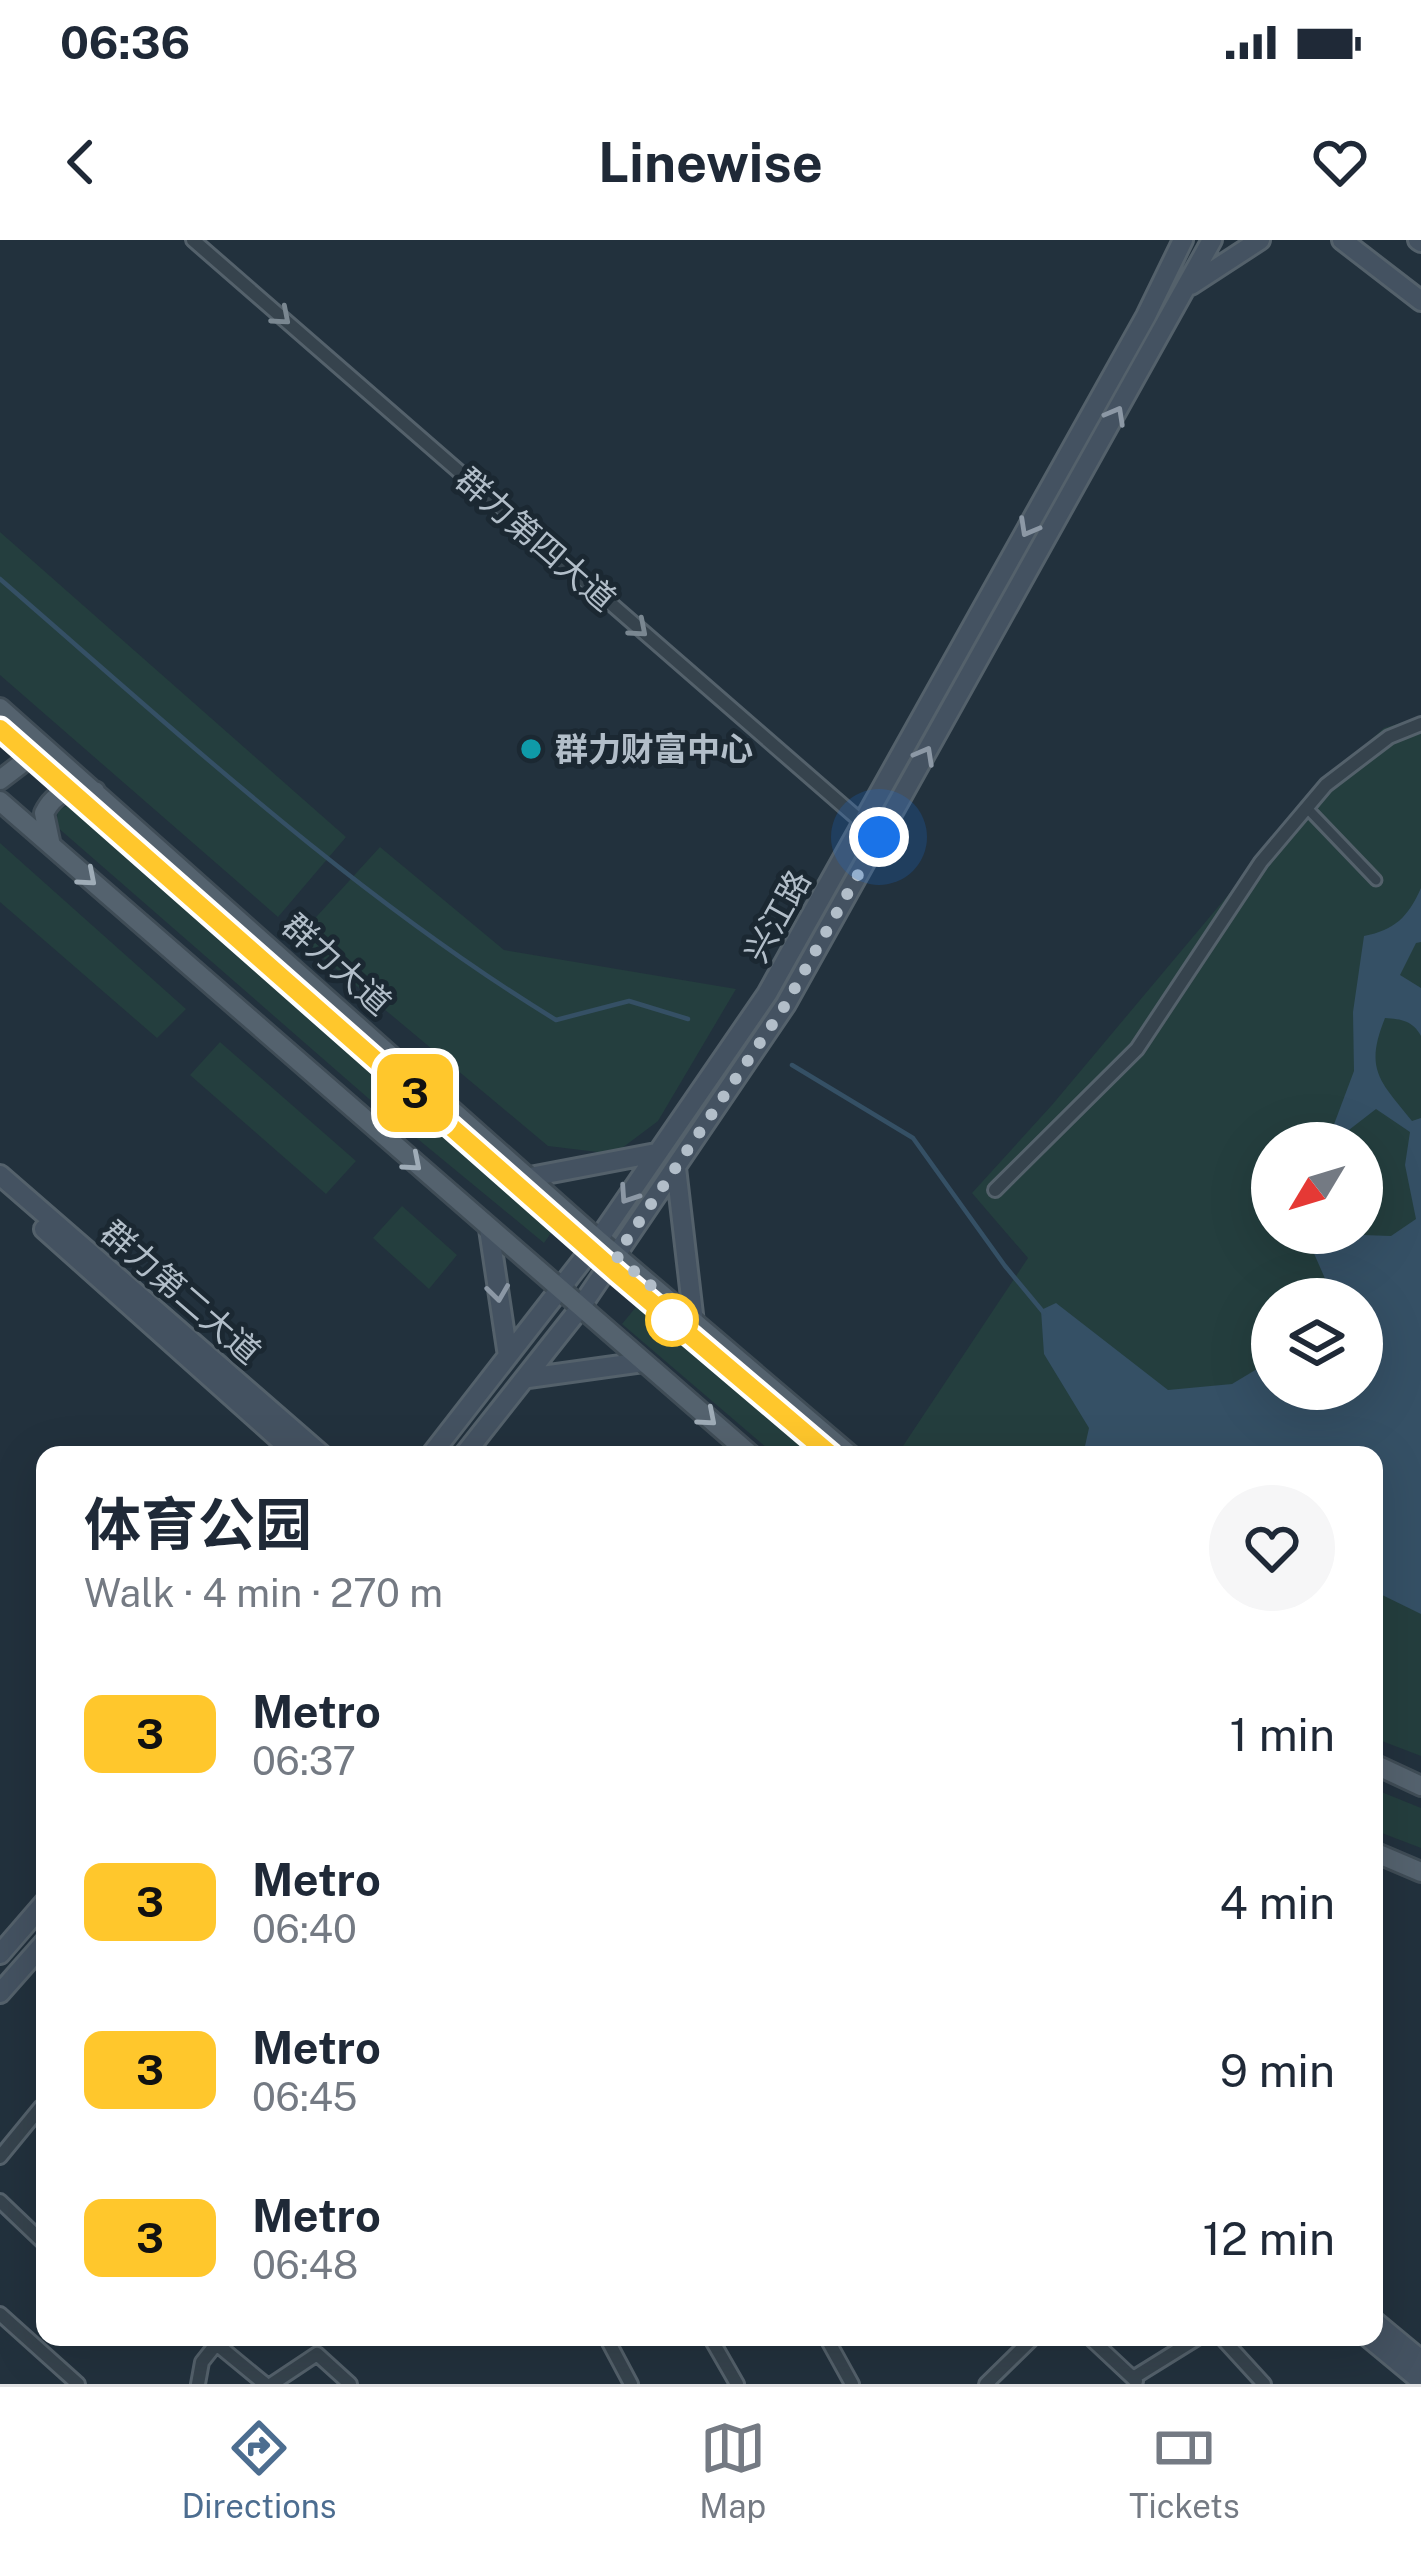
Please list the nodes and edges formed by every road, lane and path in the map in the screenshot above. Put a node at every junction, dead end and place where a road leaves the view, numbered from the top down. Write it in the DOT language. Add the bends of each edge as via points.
graph roads {
  1 [pos="194,240"];
  2 [pos="1183,240"];
  3 [pos="1212,240"];
  4 [pos="1260,240"];
  5 [pos="1342,240"];
  6 [pos="1187,288"];
  7 [pos="1421,301"];
  8 [pos="0,708"];
  9 [pos="18,724"];
  10 [pos="1421,724"];
  11 [pos="0,780"];
  12 [pos="95,791"];
  13 [pos="0,801"];
  14 [pos="1307,808"];
  15 [pos="871,831"];
  16 [pos="52,846"];
  17 [pos="1376,880"];
  18 [pos="728,1072"];
  19 [pos="656,1153"];
  20 [pos="676,1168"];
  21 [pos="0,1175"];
  22 [pos="530,1177"];
  23 [pos="0,1190"];
  24 [pos="995,1190"];
  25 [pos="489,1229"];
  26 [pos="598,1240"];
  27 [pos="616,1256"];
  28 [pos="559,1290"];
  29 [pos="580,1308"];
  30 [pos="694,1323"];
  31 [pos="508,1356"];
  32 [pos="644,1363"];
  33 [pos="528,1378"];
  34 [pos="287,1446"];
  35 [pos="312,1446"];
  36 [pos="438,1446"];
  37 [pos="471,1446"];
  38 [pos="741,1446"];
  39 [pos="839,1446"];
  40 [pos="1383,1768"];
  41 [pos="1421,1786"];
  42 [pos="1383,1856"];
  43 [pos="1421,1872"];
  44 [pos="36,1912"];
  45 [pos="36,1952"];
  46 [pos="0,1954"];
  47 [pos="0,1993"];
  48 [pos="36,2113"];
  49 [pos="0,2157"];
  50 [pos="0,2201"];
  51 [pos="36,2235"];
  52 [pos="0,2314"];
  53 [pos="1383,2328"];
  54 [pos="212,2346"];
  55 [pos="224,2346"];
  56 [pos="611,2346"];
  57 [pos="715,2346"];
  58 [pos="831,2346"];
  59 [pos="1025,2346"];
  60 [pos="1099,2346"];
  61 [pos="1185,2346"];
  62 [pos="1229,2346"];
  63 [pos="1379,2346"];
  64 [pos="1421,2360"];
  65 [pos="1136,2381"];
  66 [pos="1421,2381"];
  67 [pos="78,2384"];
  68 [pos="198,2384"];
  69 [pos="268,2384"];
  70 [pos="350,2384"];
  71 [pos="631,2384"];
  72 [pos="736,2384"];
  73 [pos="851,2384"];
  74 [pos="986,2384"];
  75 [pos="1264,2384"];
  1 -- 15 [label="street, 群力第四大道, one-way"];
  2 -- 15 [label="main road, 兴江路, one-way"];
  3 -- 6 [label="main road, 兴江路"];
  4 -- 6 [label="main road"];
  5 -- 7 [label="main road"];
  15 -- 6 [label="main road, 兴江路, one-way"];
  8 -- 9 [label="main road, 群力大道"];
  9 -- 11 [label="main road" via="28,752"];
  9 -- 12 [label="main road, 群力大道"];
  10 -- 14 [label="street" via="1389,736"];
  12 -- 16 [label="main road" via="70,789 48,806"];
  12 -- 22 [label="main road, 群力大道"];
  13 -- 16 [label="main road"];
  14 -- 17 [label="street"];
  14 -- 24 [label="street" via="1261,862 1137,1049"];
  15 -- 18 [label="main road, 兴江路" via="767,994"];
  15 -- 18 [label="main road, 兴江路" via="786,1004"];
  16 -- 25 [label="main road, one-way"];
  18 -- 19 [label="main road, 兴江路"];
  18 -- 20 [label="main road, 兴江路"];
  19 -- 22 [label="main road"];
  19 -- 26 [label="main road, 兴江路, one-way"];
  20 -- 27 [label="main road, 兴江路"];
  20 -- 30 [label="main road"];
  21 -- 35 [label="main road, 群力第二大道"];
  22 -- 26 [label="main road, 群力大道"];
  23 -- 34 [label="main road, 群力第二大道"];
  25 -- 28 [label="main road"];
  25 -- 31 [label="main road, one-way"];
  26 -- 27 [label="main road, 群力大道"];
  26 -- 28 [label="main road, 兴江路"];
  27 -- 29 [label="main road, 兴江路"];
  27 -- 30 [label="main road, 群力大道"];
  28 -- 29 [label="main road"];
  28 -- 31 [label="main road, 兴江路"];
  29 -- 32 [label="main road"];
  29 -- 33 [label="main road, 兴江路"];
  30 -- 39 [label="main road, 群力大道"];
  31 -- 36 [label="main road, 兴江路"];
  32 -- 33 [label="main road"];
  32 -- 38 [label="main road, one-way"];
  33 -- 37 [label="main road, 兴江路"];
  40 -- 41 [label="main road"];
  42 -- 43 [label="main road"];
  44 -- 46 [label="main road"];
  45 -- 47 [label="main road"];
  48 -- 49 [label="street"];
  50 -- 51 [label="street"];
  52 -- 67 [label="street"];
  53 -- 64 [label="main road"];
  54 -- 68 [label="street"];
  55 -- 69 [label="street"];
  56 -- 71 [label="street"];
  57 -- 72 [label="street"];
  58 -- 73 [label="street"];
  59 -- 74 [label="street"];
  60 -- 65 [label="street"];
  61 -- 65 [label="street"];
  62 -- 75 [label="street"];
  63 -- 66 [label="main road"];
  69 -- 70 [label="street" via="317,2354"];
}
